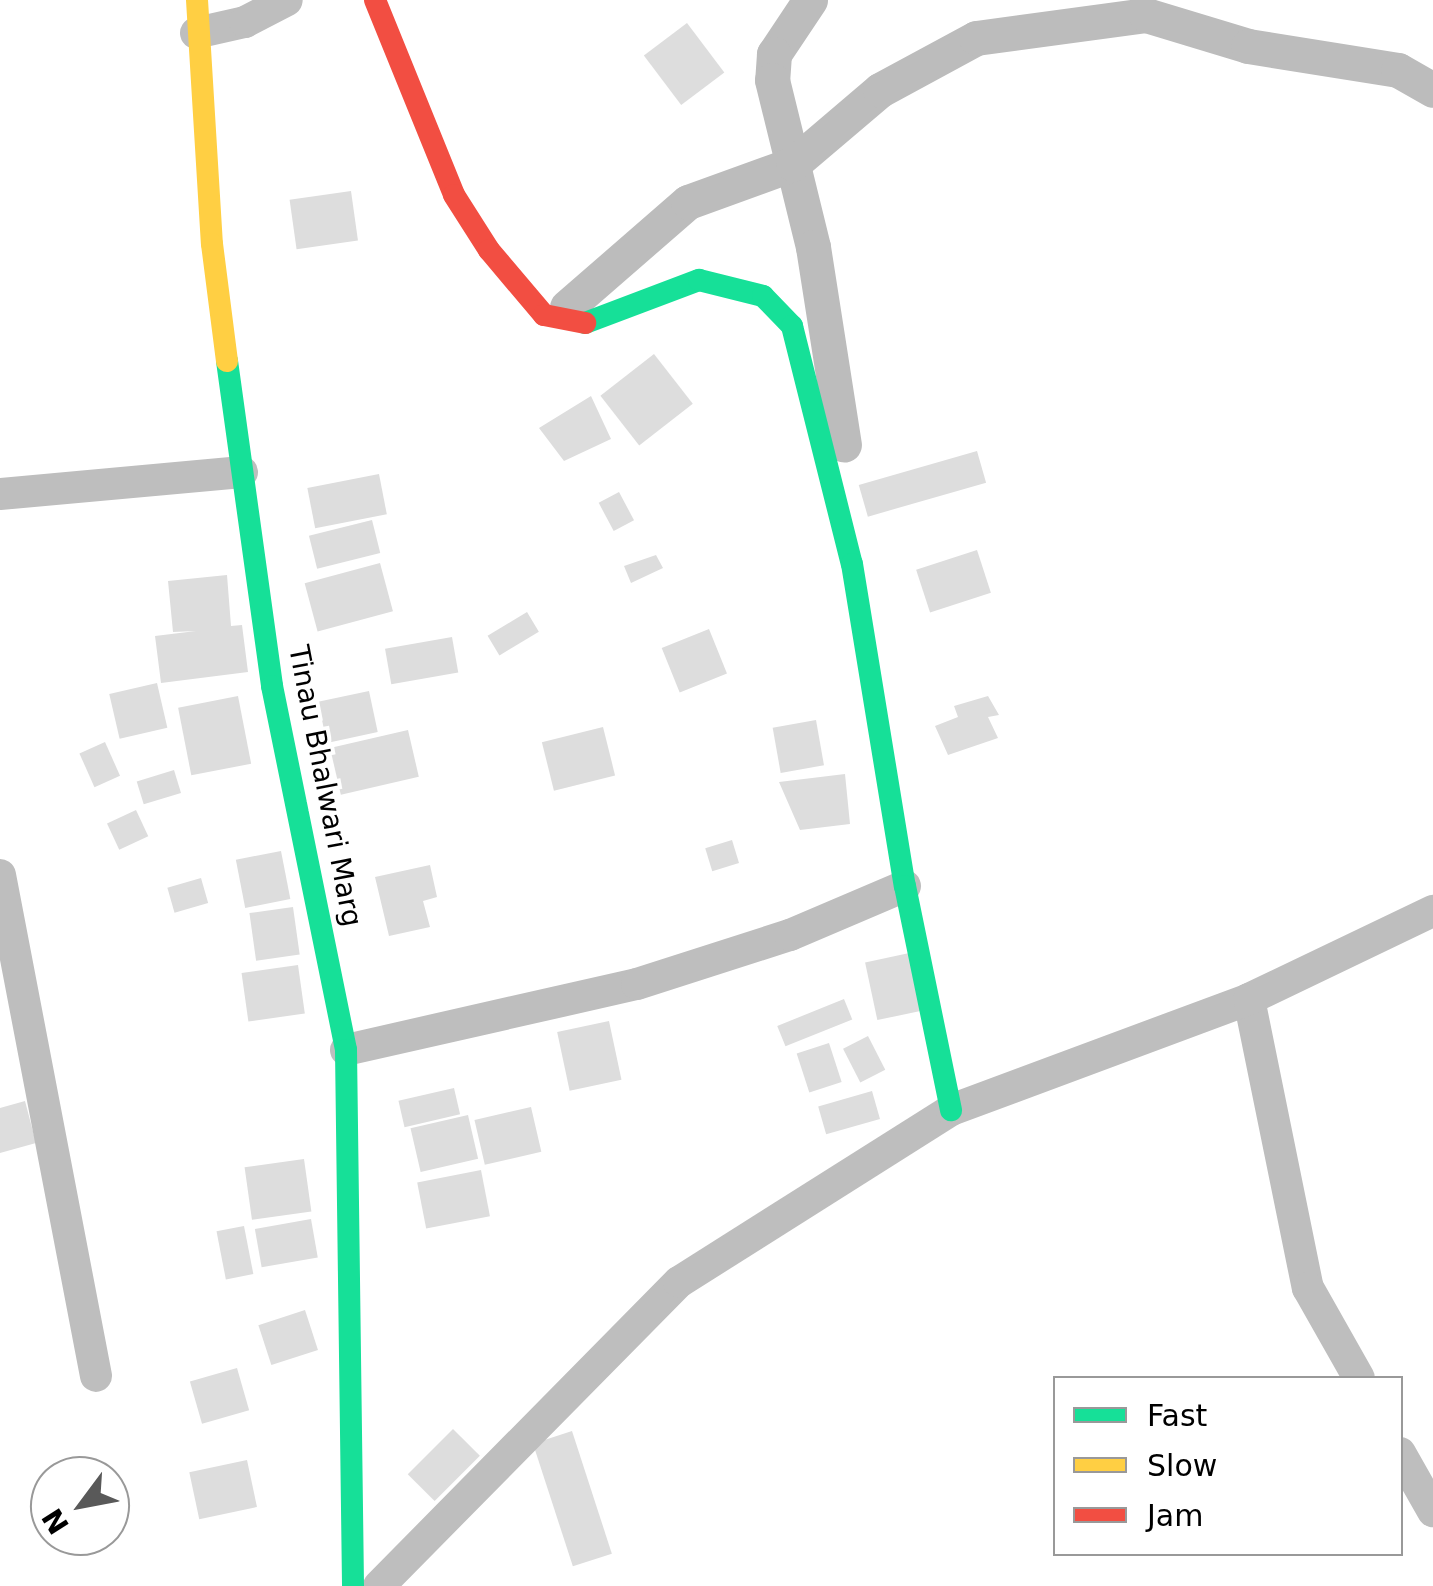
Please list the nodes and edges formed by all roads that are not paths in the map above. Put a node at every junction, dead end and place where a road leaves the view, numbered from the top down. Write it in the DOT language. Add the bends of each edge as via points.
graph roads {
  1 [pos="197,0"];
  2 [pos="287,0"];
  3 [pos="374,0"];
  4 [pos="196,33"];
  5 [pos="242,472"];
  6 [pos="0,494"];
  7 [pos="904,886"];
  8 [pos="2,894"];
  9 [pos="1433,911"];
  10 [pos="1249,999"];
  11 [pos="346,1050"];
  12 [pos="951,1110"];
  13 [pos="96,1376"];
  14 [pos="1358,1376"];
  15 [pos="1403,1458"];
  16 [pos="1433,1511"];
  17 [pos="352,1586"];
  18 [pos="379,1586"];
  1 -- 4 [label="street, Tinau Bhalwari Marg"];
  2 -- 4 [label="street" via="244,22"];
  3 -- 7 [label="street" via="454,196 544,315 588,324 699,280 762,296 792,326 852,564"];
  4 -- 5 [label="street, Tinau Bhalwari Marg" via="212,244"];
  5 -- 6 [label="street"];
  5 -- 11 [label="street, Tinau Bhalwari Marg" via="276,704"];
  7 -- 11 [label="street" via="790,935 637,984"];
  7 -- 12 [label="street"];
  8 -- 13 [label="street"];
  9 -- 10 [label="street"];
  10 -- 12 [label="street"];
  10 -- 14 [label="street" via="1308,1288"];
  11 -- 17 [label="street, Tinau Bhalwari Marg"];
  12 -- 18 [label="street" via="679,1282"];
  15 -- 16 [label="street"];
}
